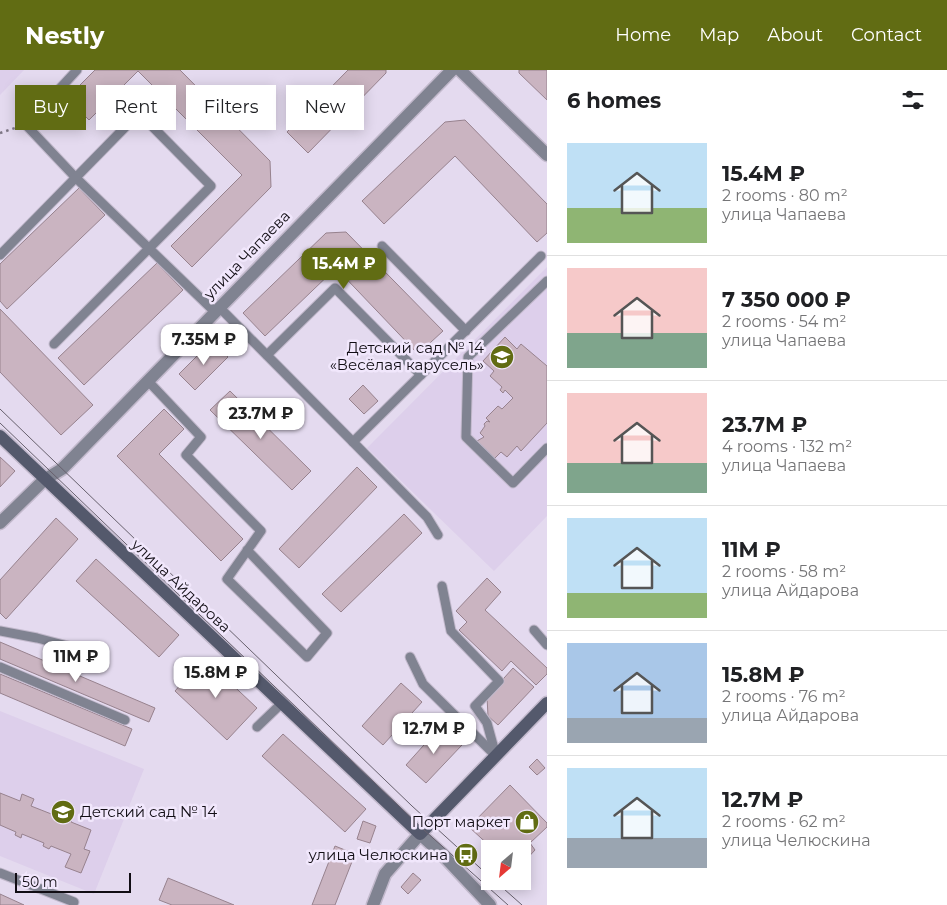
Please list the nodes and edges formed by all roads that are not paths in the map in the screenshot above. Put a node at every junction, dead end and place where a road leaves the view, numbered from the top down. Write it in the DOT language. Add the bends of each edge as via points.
graph roads {
  1 [pos="77,70"];
  2 [pos="452,70"];
  3 [pos="460,70"];
  4 [pos="547,155"];
  5 [pos="76,178"];
  6 [pos="382,246"];
  7 [pos="150,249"];
  8 [pos="0,255"];
  9 [pos="541,256"];
  10 [pos="547,281"];
  11 [pos="217,310"];
  12 [pos="466,331"];
  13 [pos="54,344"];
  14 [pos="267,355"];
  15 [pos="421,375"];
  16 [pos="148,381"];
  17 [pos="0,436"];
  18 [pos="353,442"];
  19 [pos="547,448"];
  20 [pos="44,480"];
  21 [pos="0,523"];
  22 [pos="438,535"];
  23 [pos="247,550"];
  24 [pos="442,586"];
  25 [pos="534,630"];
  26 [pos="0,631"];
  27 [pos="547,645"];
  28 [pos="102,655"];
  29 [pos="410,657"];
  30 [pos="0,667"];
  31 [pos="282,703"];
  32 [pos="547,703"];
  33 [pos="126,720"];
  34 [pos="257,727"];
  35 [pos="496,756"];
  36 [pos="420,834"];
  37 [pos="0,873"];
  38 [pos="74,902"];
  39 [pos="373,905"];
  40 [pos="490,905"];
  1 -- 5 [label="lane" via="26,125"];
  2 -- 11 [label="street, улица Чапаева"];
  3 -- 4 [label="street"];
  5 -- 7 [label="lane"];
  5 -- 7 [label="lane" via="139,113 211,186"];
  5 -- 8 [label="lane"];
  6 -- 12 [label="lane"];
  7 -- 11 [label="lane"];
  7 -- 13 [label="lane"];
  9 -- 12 [label="lane"];
  10 -- 19 [label="lane" via="468,357 466,437 513,483"];
  11 -- 14 [label="lane"];
  11 -- 16 [label="street, улица Чапаева"];
  12 -- 15 [label="lane"];
  14 -- 15 [label="lane" via="335,288"];
  14 -- 18 [label="lane"];
  15 -- 18 [label="lane"];
  16 -- 20 [label="street, улица Чапаева" via="62,469"];
  16 -- 23 [label="lane" via="201,436 186,456 260,531"];
  17 -- 20 [label="street, улица Айдарова"];
  18 -- 22 [label="lane" via="427,518"];
  20 -- 21 [label="street, улица Чапаева"];
  20 -- 31 [label="street, улица Айдарова"];
  23 -- 23 [label="lane" via="227,579 307,657 327,633"];
  24 -- 35 [label="lane" via="451,632 498,681 475,706 487,723"];
  25 -- 27 [label="lane"];
  26 -- 28 [label="lane"];
  29 -- 35 [label="lane" via="424,684"];
  30 -- 33 [label="lane"];
  31 -- 34 [label="lane"];
  31 -- 36 [label="street, улица Айдарова"];
  32 -- 35 [label="street"];
  35 -- 36 [label="street"];
  36 -- 39 [label="street" via="385,874"];
  36 -- 40 [label="street, улица Айдарова"];
  37 -- 38 [label="lane"];
}
